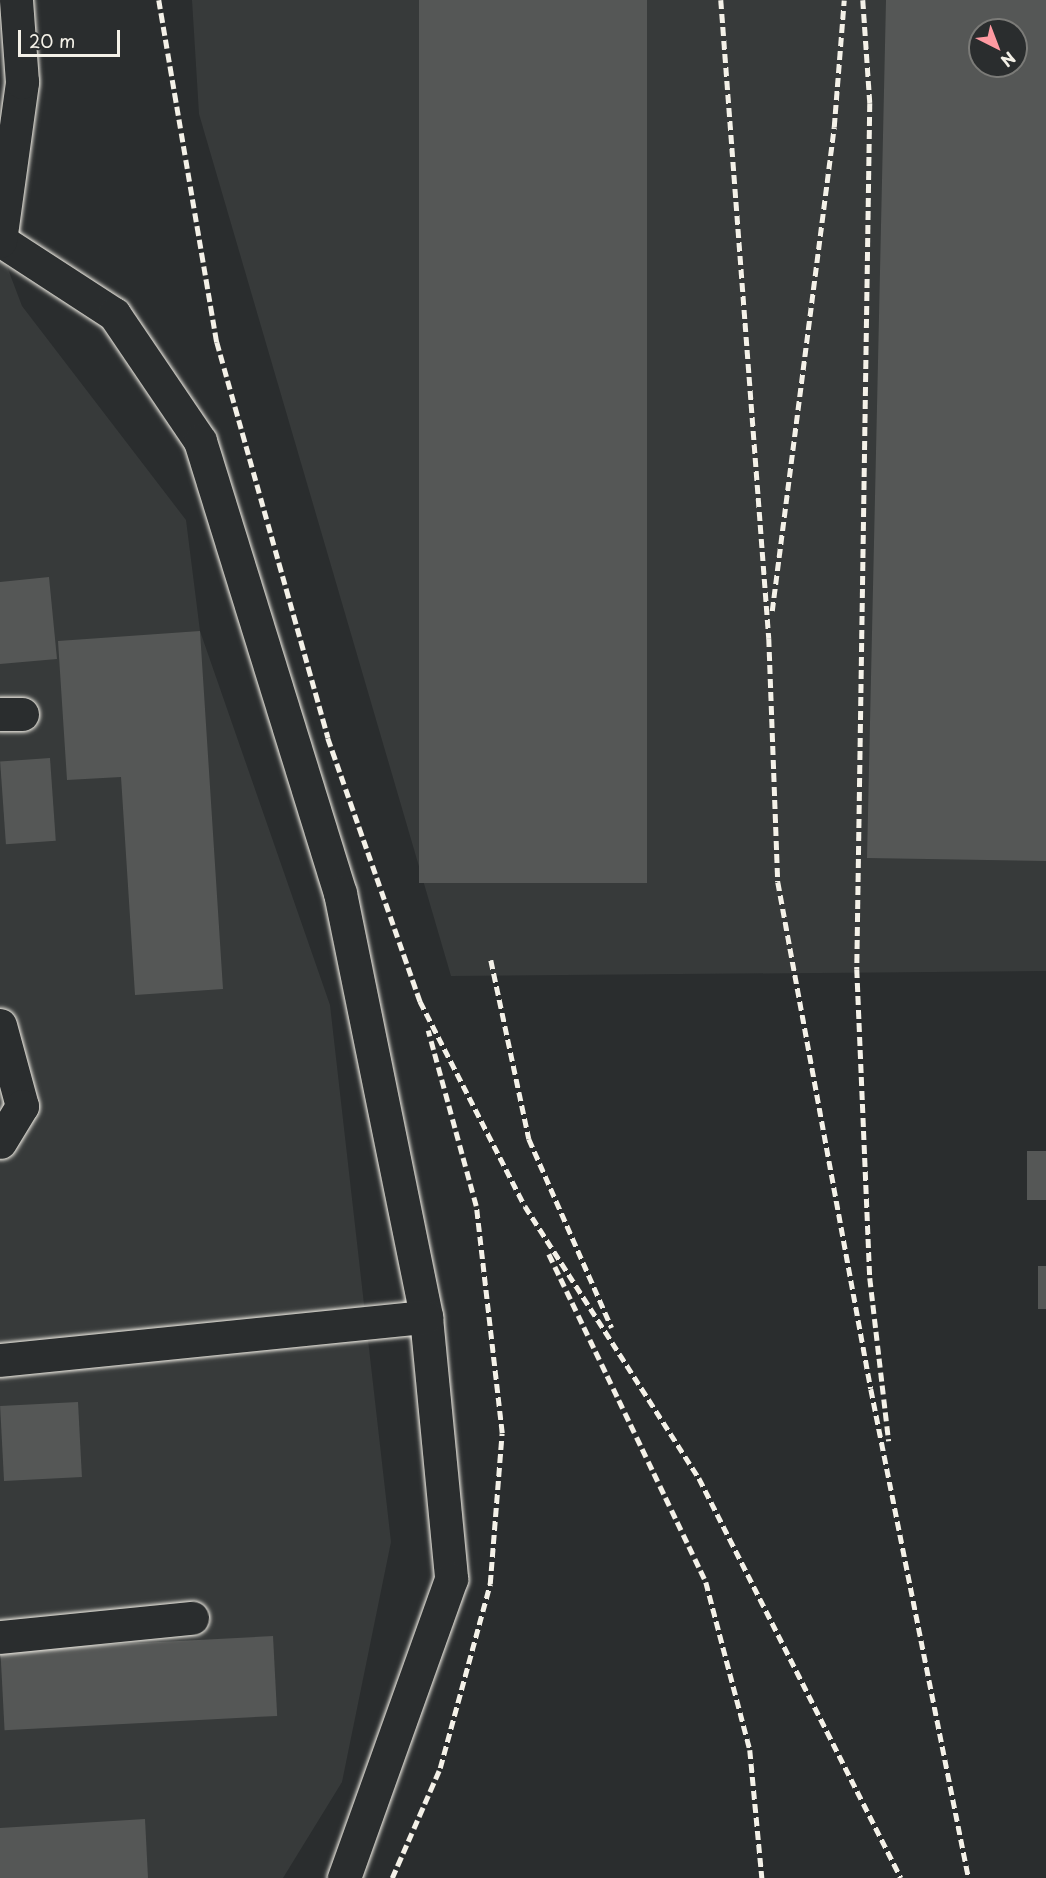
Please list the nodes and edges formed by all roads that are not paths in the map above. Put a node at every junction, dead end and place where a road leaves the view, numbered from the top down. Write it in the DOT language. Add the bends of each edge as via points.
graph roads {
  1 [pos="16,0"];
  2 [pos="0,241"];
  3 [pos="0,1025"];
  4 [pos="0,1142"];
  5 [pos="426,1317"];
  6 [pos="0,1360"];
  7 [pos="192,1618"];
  8 [pos="0,1636"];
  9 [pos="344,1878"];
  1 -- 2 [label="street" via="22,82"];
  2 -- 5 [label="street" via="114,314 200,441 340,893"];
  3 -- 4 [label="street" via="22,1106"];
  5 -- 6 [label="street"];
  5 -- 9 [label="street" via="451,1579"];
  7 -- 8 [label="street"];
}
